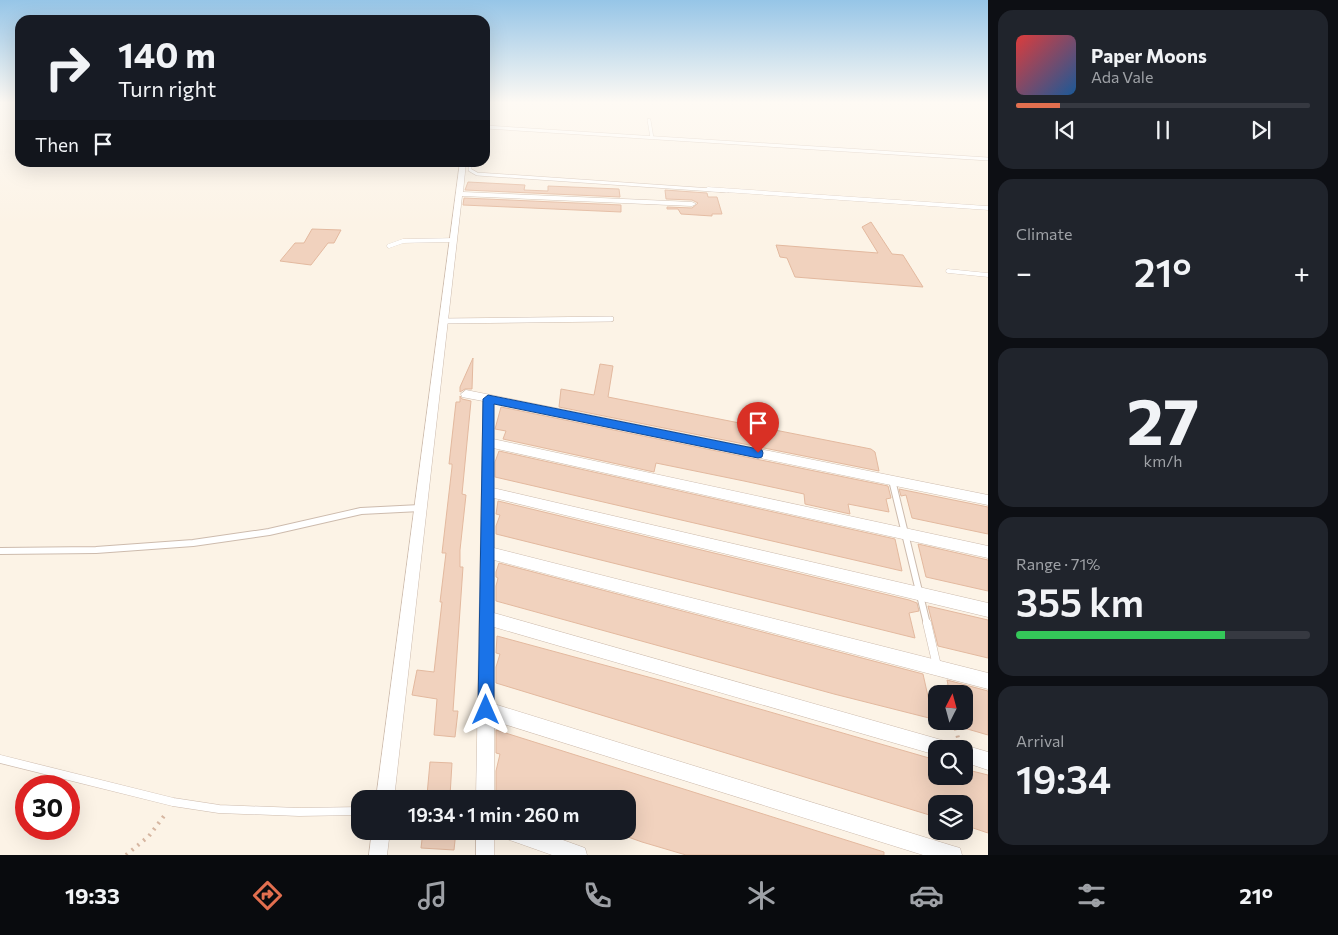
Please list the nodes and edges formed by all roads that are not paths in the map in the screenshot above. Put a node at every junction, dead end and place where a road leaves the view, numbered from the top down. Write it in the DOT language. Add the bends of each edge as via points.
graph roads {
  1 [pos="730,143"];
  2 [pos="988,159"];
  3 [pos="463,167"];
  4 [pos="470,167"];
  5 [pos="460,194"];
  6 [pos="692,204"];
  7 [pos="988,208"];
  8 [pos="454,240"];
  9 [pos="389,246"];
  10 [pos="948,271"];
  11 [pos="988,275"];
  12 [pos="611,319"];
  13 [pos="443,321"];
  14 [pos="466,394"];
  15 [pos="488,399"];
  16 [pos="488,442"];
  17 [pos="892,480"];
  18 [pos="488,492"];
  19 [pos="988,500"];
  20 [pos="420,508"];
  21 [pos="905,534"];
  22 [pos="0,550"];
  23 [pos="487,552"];
  24 [pos="988,552"];
  25 [pos="919,594"];
  26 [pos="988,610"];
  27 [pos="487,618"];
  28 [pos="937,667"];
  29 [pos="988,681"];
  30 [pos="486,710"];
  31 [pos="928,744"];
  32 [pos="973,757"];
  33 [pos="0,759"];
  34 [pos="988,761"];
  35 [pos="386,790"];
  36 [pos="486,790"];
  37 [pos="351,811"];
  38 [pos="380,840"];
  39 [pos="485,840"];
  40 [pos="537,840"];
  41 [pos="378,855"];
  42 [pos="485,855"];
  43 [pos="578,855"];
  44 [pos="953,855"];
  1 -- 2 [label="lane"];
  3 -- 5 [label="street"];
  4 -- 7 [label="lane" via="477,174"];
  5 -- 6 [label="street"];
  5 -- 8 [label="street"];
  8 -- 9 [label="lane" via="403,241"];
  8 -- 13 [label="street"];
  10 -- 11 [label="lane"];
  12 -- 13 [label="lane"];
  13 -- 20 [label="street"];
  14 -- 15 [label="street"];
  15 -- 16 [label="street"];
  15 -- 17 [label="street"];
  16 -- 18 [label="street"];
  16 -- 21 [label="street"];
  17 -- 19 [label="street"];
  17 -- 21 [label="lane"];
  18 -- 23 [label="street"];
  18 -- 25 [label="street"];
  20 -- 22 [label="lane" via="352,512 259,534 142,548 52,552"];
  20 -- 35 [label="street"];
  21 -- 24 [label="street"];
  21 -- 25 [label="lane"];
  23 -- 27 [label="street"];
  23 -- 28 [label="street"];
  25 -- 26 [label="street"];
  25 -- 28 [label="lane"];
  27 -- 30 [label="street"];
  27 -- 31 [label="street"];
  28 -- 29 [label="street"];
  30 -- 36 [label="street"];
  30 -- 44 [label="street"];
  32 -- 34 [label="street"];
  33 -- 37 [label="lane" via="173,802 219,809"];
  38 -- 41 [label="street"];
  39 -- 42 [label="street"];
  40 -- 43 [label="street"];
}
